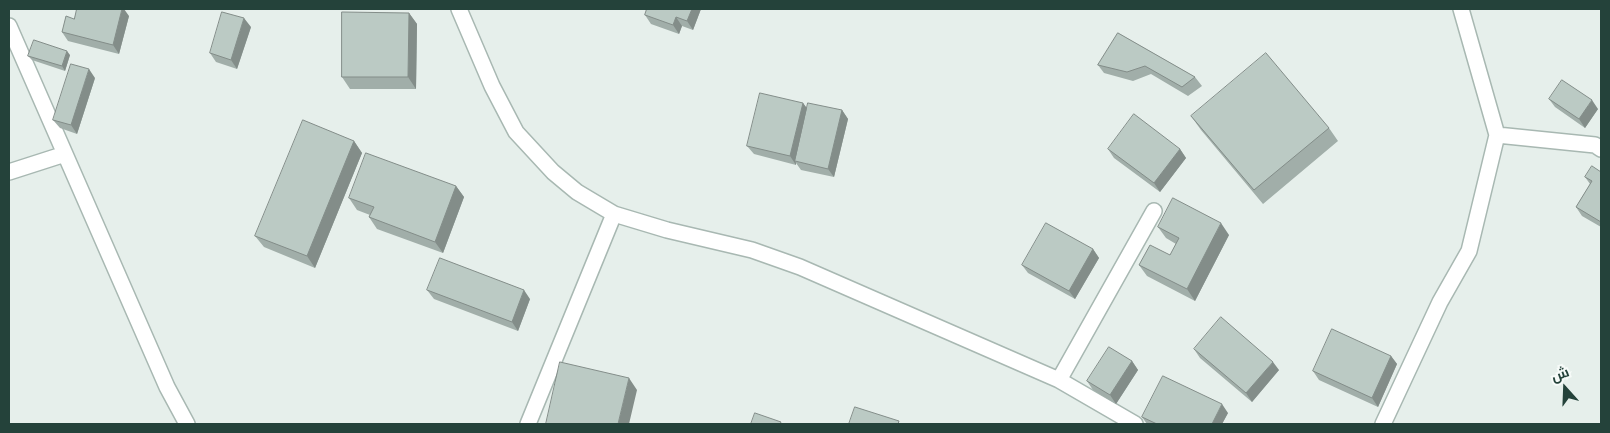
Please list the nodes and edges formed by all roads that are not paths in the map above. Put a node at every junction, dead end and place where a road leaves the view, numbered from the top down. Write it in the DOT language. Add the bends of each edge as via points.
graph roads {
  1 [pos="459,9"];
  2 [pos="1461,9"];
  3 [pos="9,26"];
  4 [pos="1497,135"];
  5 [pos="1601,149"];
  6 [pos="66,154"];
  7 [pos="9,172"];
  8 [pos="1154,211"];
  9 [pos="614,214"];
  10 [pos="1059,380"];
  11 [pos="187,424"];
  12 [pos="528,424"];
  13 [pos="1135,424"];
  14 [pos="1382,424"];
  1 -- 9 [label="street" via="516,132 553,172"];
  2 -- 4 [label="street"];
  3 -- 6 [label="street"];
  4 -- 5 [label="street" via="1595,145"];
  4 -- 14 [label="street" via="1469,251 1440,302"];
  6 -- 7 [label="street"];
  6 -- 11 [label="street" via="167,387"];
  8 -- 10 [label="street"];
  9 -- 10 [label="street" via="752,250 800,267"];
  9 -- 12 [label="street"];
  10 -- 13 [label="street"];
}
